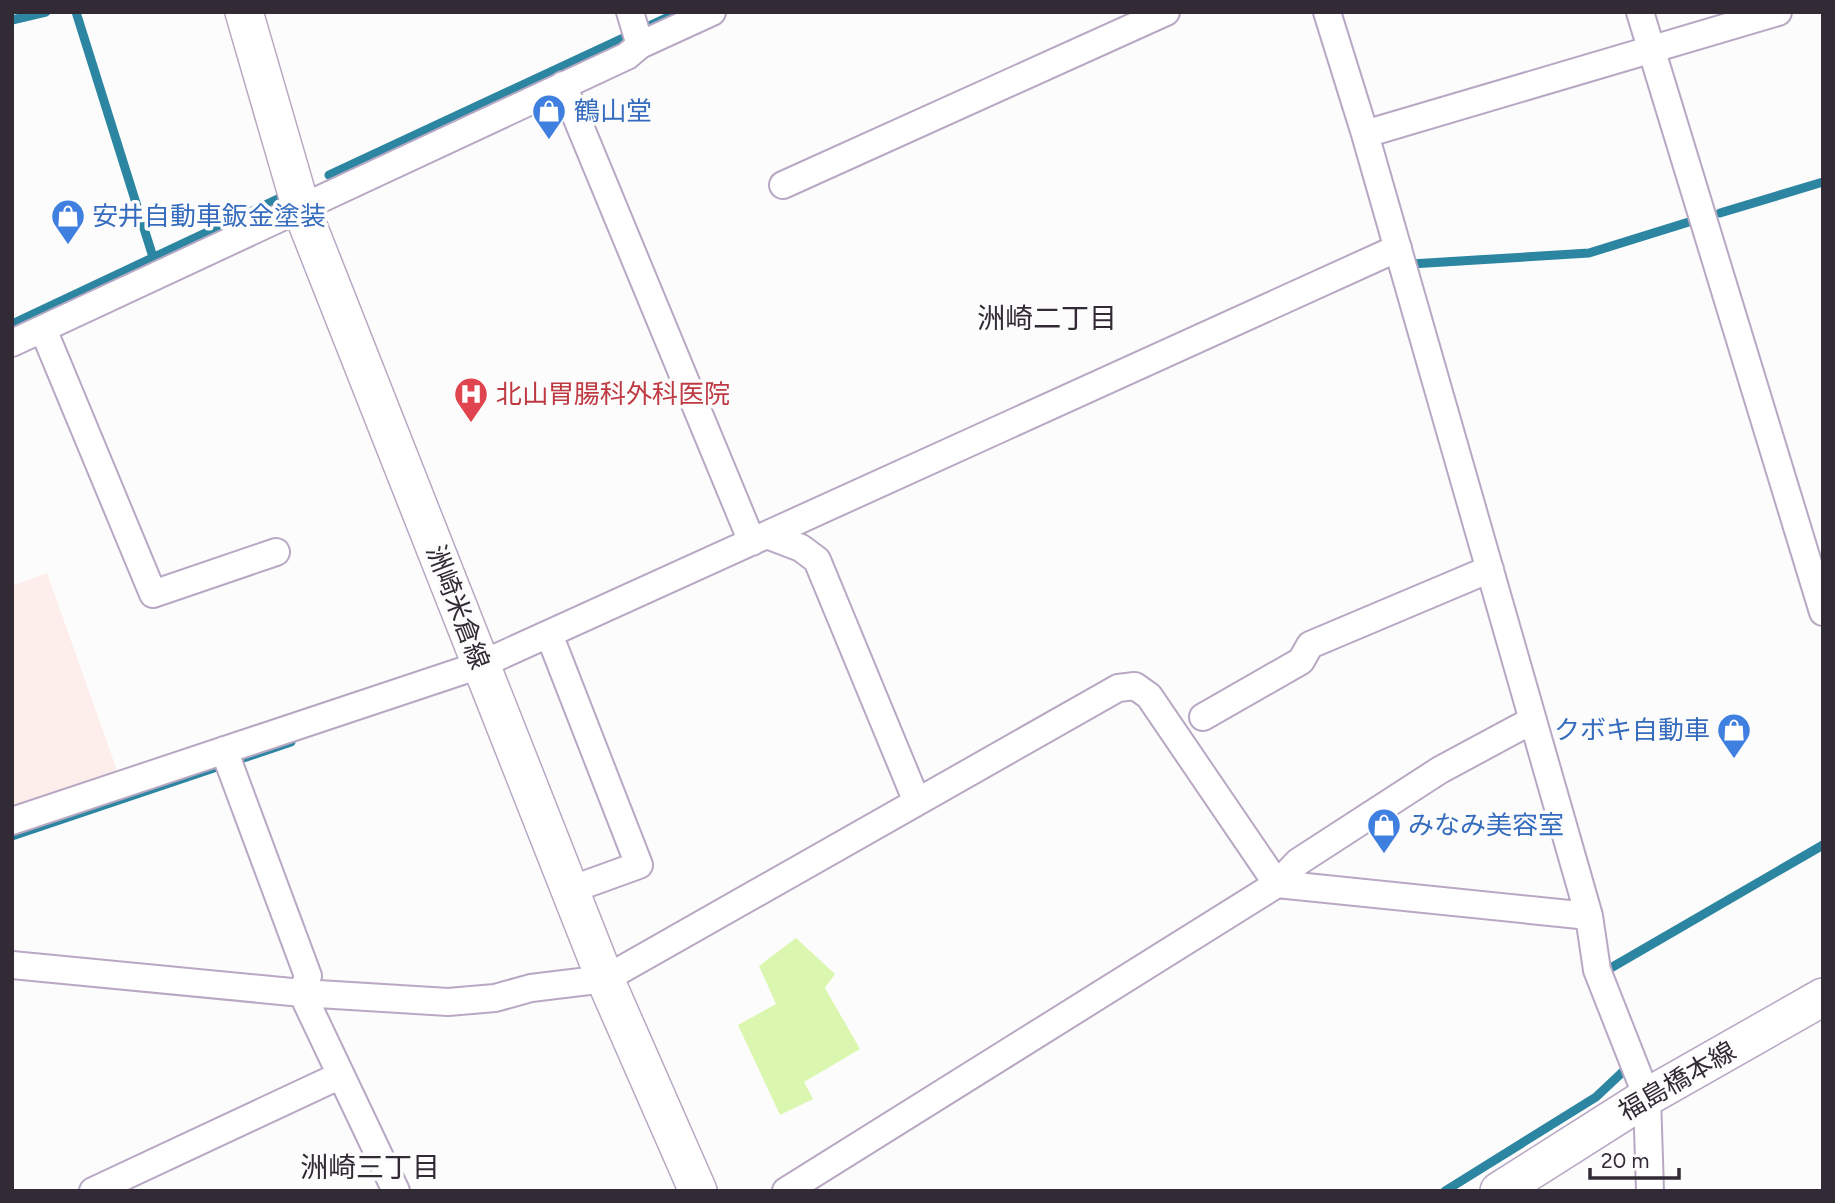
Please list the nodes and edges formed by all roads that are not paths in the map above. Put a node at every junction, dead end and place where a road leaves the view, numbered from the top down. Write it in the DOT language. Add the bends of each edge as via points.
graph roads {
  1 [pos="244,12"];
  2 [pos="712,12"];
  3 [pos="1166,12"];
  4 [pos="1327,12"];
  5 [pos="1640,12"];
  6 [pos="1778,12"];
  7 [pos="636,30"];
  8 [pos="1651,51"];
  9 [pos="563,85"];
  10 [pos="1365,134"];
  11 [pos="783,185"];
  12 [pos="301,208"];
  13 [pos="1398,248"];
  14 [pos="43,329"];
  15 [pos="12,343"];
  16 [pos="770,539"];
  17 [pos="276,552"];
  18 [pos="1490,569"];
  19 [pos="1823,612"];
  20 [pos="551,640"];
  21 [pos="481,665"];
  22 [pos="1203,717"];
  23 [pos="1533,720"];
  24 [pos="227,759"];
  25 [pos="917,802"];
  26 [pos="12,821"];
  27 [pos="1277,884"];
  28 [pos="570,890"];
  29 [pos="1589,916"];
  30 [pos="12,965"];
  31 [pos="605,979"];
  32 [pos="302,993"];
  33 [pos="1823,997"];
  34 [pos="341,1075"];
  35 [pos="1637,1075"];
  36 [pos="93,1191"];
  37 [pos="396,1191"];
  38 [pos="698,1191"];
  39 [pos="786,1191"];
  40 [pos="1499,1191"];
  41 [pos="1650,1191"];
  1 -- 12 [label="main road, 洲崎米倉線"];
  2 -- 7 [label="street"];
  3 -- 11 [label="street"];
  4 -- 10 [label="street"];
  5 -- 8 [label="street"];
  6 -- 8 [label="street"];
  7 -- 9 [label="street" via="627,56"];
  8 -- 10 [label="street"];
  8 -- 19 [label="street"];
  9 -- 12 [label="street"];
  9 -- 16 [label="street"];
  10 -- 13 [label="street"];
  12 -- 14 [label="street"];
  12 -- 21 [label="main road, 洲崎米倉線"];
  13 -- 16 [label="street"];
  13 -- 18 [label="street"];
  14 -- 15 [label="street"];
  14 -- 17 [label="street" via="153,594"];
  16 -- 20 [label="street"];
  16 -- 25 [label="street" via="801,548 817,560"];
  18 -- 22 [label="street" via="1310,645 1301,661"];
  18 -- 23 [label="street"];
  20 -- 21 [label="street"];
  20 -- 28 [label="street" via="639,865"];
  21 -- 24 [label="street"];
  21 -- 28 [label="main road, 洲崎米倉線"];
  23 -- 27 [label="street" via="1440,770 1298,862"];
  23 -- 29 [label="street"];
  24 -- 26 [label="street"];
  24 -- 32 [label="street" via="308,976"];
  25 -- 27 [label="street" via="1118,688 1135,686 1149,696"];
  25 -- 31 [label="street"];
  27 -- 29 [label="street"];
  27 -- 39 [label="street"];
  28 -- 31 [label="main road, 洲崎米倉線"];
  29 -- 35 [label="street" via="1597,970"];
  30 -- 32 [label="street"];
  31 -- 32 [label="street" via="448,1002"];
  31 -- 38 [label="main road, 洲崎米倉線"];
  32 -- 34 [label="street"];
  33 -- 35 [label="main road, 福島橋本線"];
  34 -- 36 [label="street"];
  34 -- 37 [label="street"];
  35 -- 40 [label="main road, 福島橋本線"];
  35 -- 41 [label="street"];
}
